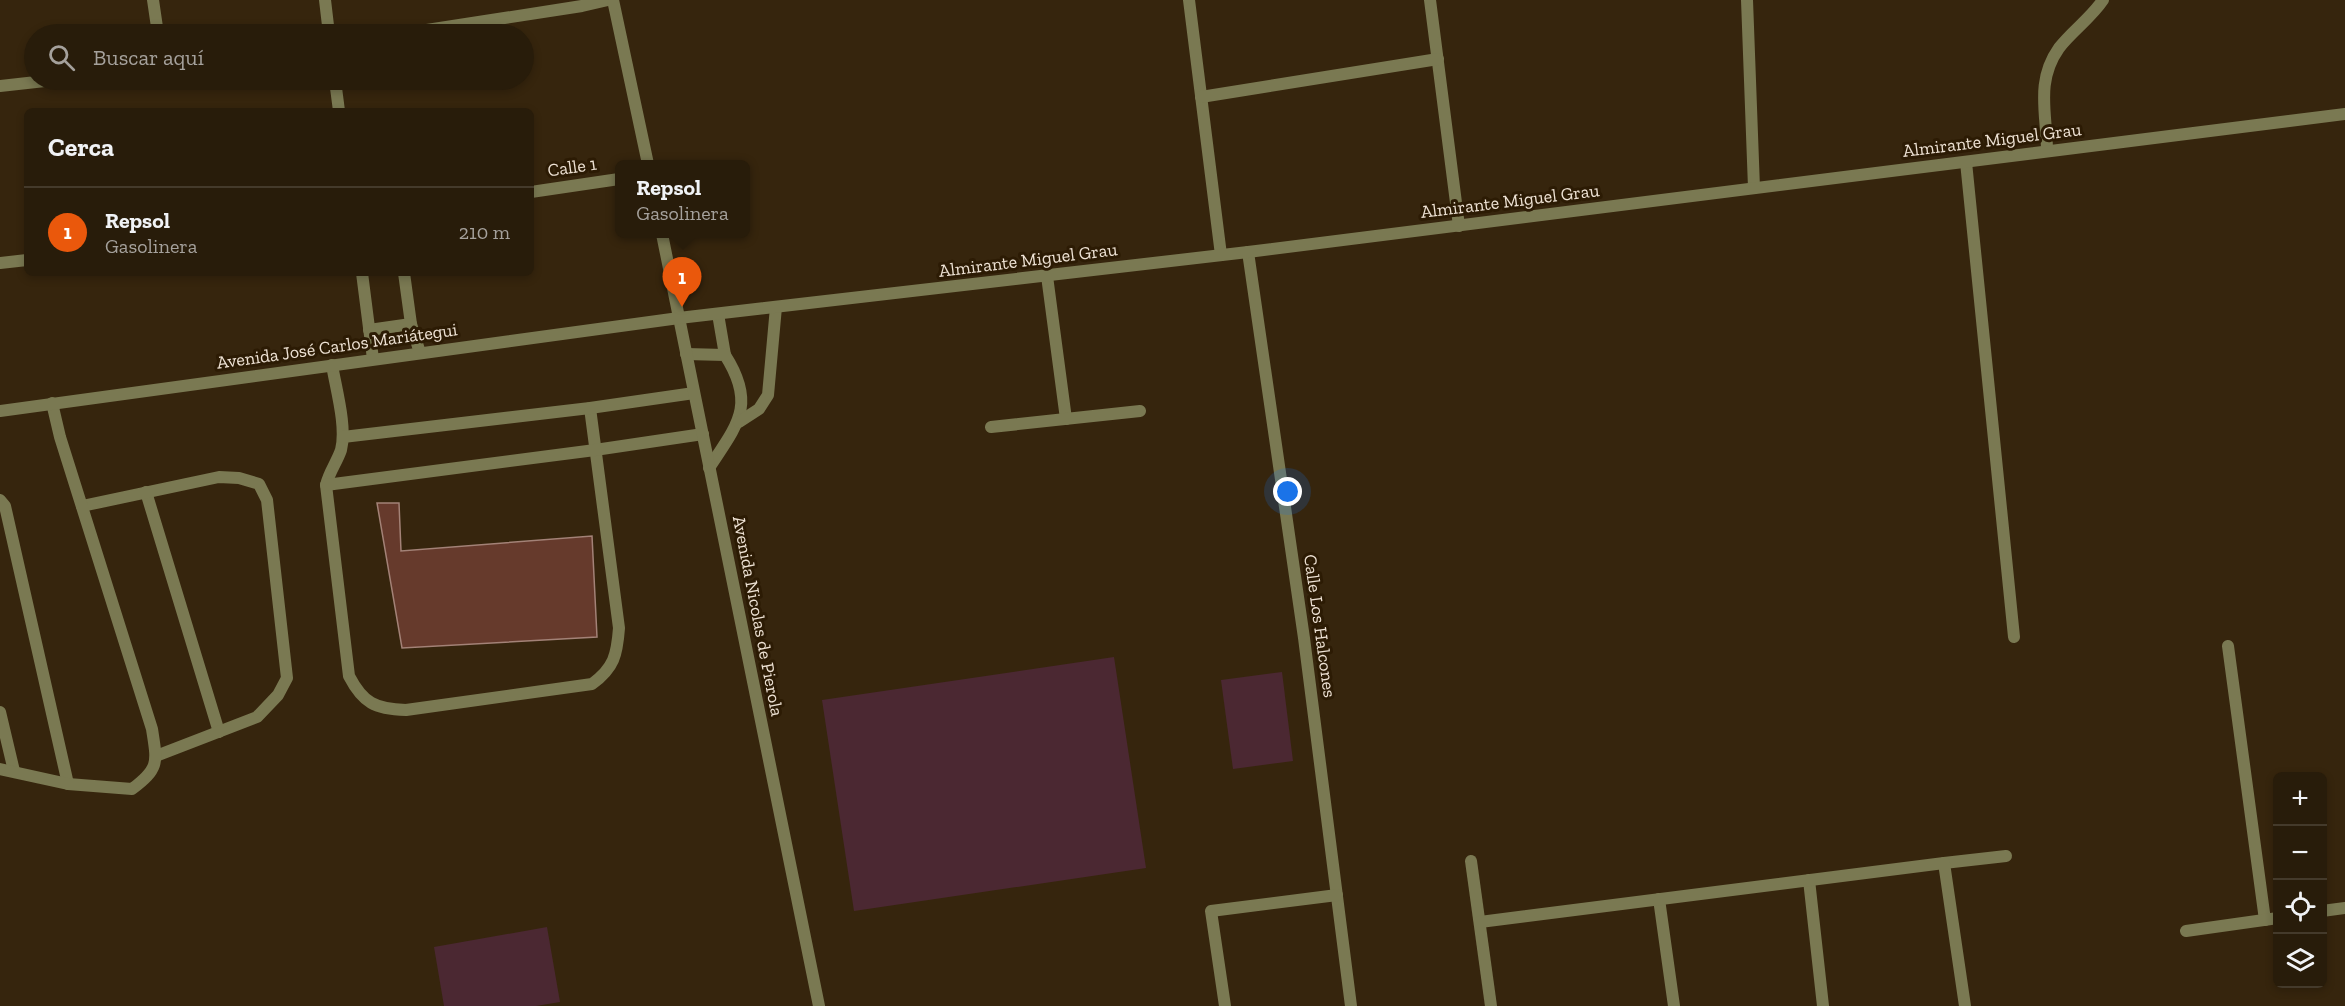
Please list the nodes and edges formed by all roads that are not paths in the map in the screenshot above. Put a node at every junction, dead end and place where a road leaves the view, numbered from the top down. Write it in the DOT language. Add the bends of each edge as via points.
graph roads {
  1 [pos="153,0"];
  2 [pos="325,0"];
  3 [pos="608,0"];
  4 [pos="613,0"];
  5 [pos="1189,0"];
  6 [pos="1430,0"];
  7 [pos="1747,0"];
  8 [pos="2103,0"];
  9 [pos="157,24"];
  10 [pos="328,24"];
  11 [pos="466,24"];
  12 [pos="1438,59"];
  13 [pos="24,83"];
  14 [pos="0,86"];
  15 [pos="336,90"];
  16 [pos="1201,97"];
  17 [pos="339,108"];
  18 [pos="2345,114"];
  19 [pos="2047,152"];
  20 [pos="647,160"];
  21 [pos="1966,162"];
  22 [pos="615,180"];
  23 [pos="1754,188"];
  24 [pos="534,192"];
  25 [pos="1459,225"];
  26 [pos="663,238"];
  27 [pos="1248,252"];
  28 [pos="1221,255"];
  29 [pos="24,260"];
  30 [pos="0,264"];
  31 [pos="362,276"];
  32 [pos="404,276"];
  33 [pos="1047,276"];
  34 [pos="776,307"];
  35 [pos="718,314"];
  36 [pos="679,318"];
  37 [pos="411,324"];
  38 [pos="369,330"];
  39 [pos="420,353"];
  40 [pos="686,354"];
  41 [pos="725,355"];
  42 [pos="373,359"];
  43 [pos="332,365"];
  44 [pos="694,393"];
  45 [pos="52,404"];
  46 [pos="590,408"];
  47 [pos="0,411"];
  48 [pos="1140,411"];
  49 [pos="1066,419"];
  50 [pos="739,422"];
  51 [pos="991,427"];
  52 [pos="703,434"];
  53 [pos="343,437"];
  54 [pos="596,450"];
  55 [pos="709,468"];
  56 [pos="326,485"];
  57 [pos="146,492"];
  58 [pos="0,500"];
  59 [pos="82,506"];
  60 [pos="2014,637"];
  61 [pos="2228,646"];
  62 [pos="0,712"];
  63 [pos="219,732"];
  64 [pos="156,756"];
  65 [pos="0,770"];
  66 [pos="14,771"];
  67 [pos="68,784"];
  68 [pos="2006,856"];
  69 [pos="1471,861"];
  70 [pos="1944,864"];
  71 [pos="1809,880"];
  72 [pos="1337,895"];
  73 [pos="1659,899"];
  74 [pos="2345,908"];
  75 [pos="2327,910"];
  76 [pos="2271,919"];
  77 [pos="1479,922"];
  78 [pos="2186,931"];
  79 [pos="819,1006"];
  80 [pos="1225,1006"];
  81 [pos="1351,1006"];
  82 [pos="1491,1006"];
  83 [pos="1674,1006"];
  84 [pos="1823,1006"];
  85 [pos="1965,1006"];
  1 -- 9 [label="street"];
  2 -- 10 [label="street"];
  3 -- 11 [label="street"];
  4 -- 20 [label="street"];
  5 -- 16 [label="street"];
  6 -- 12 [label="street"];
  7 -- 23 [label="street"];
  8 -- 19 [label="street" via="2059,48 2047,71 2043,87"];
  12 -- 16 [label="street"];
  12 -- 25 [label="street"];
  13 -- 14 [label="street"];
  15 -- 17 [label="street"];
  16 -- 28 [label="street"];
  18 -- 19 [label="street, Almirante Miguel Grau"];
  19 -- 21 [label="street, Almirante Miguel Grau"];
  21 -- 23 [label="street, Almirante Miguel Grau"];
  21 -- 60 [label="street"];
  22 -- 24 [label="street, Calle 1"];
  23 -- 25 [label="street, Almirante Miguel Grau"];
  25 -- 27 [label="street, Almirante Miguel Grau"];
  26 -- 36 [label="street, Avenida Nicolas de Pierola"];
  27 -- 28 [label="street, Almirante Miguel Grau"];
  27 -- 72 [label="street, Calle Los Halcones"];
  28 -- 33 [label="street, Almirante Miguel Grau"];
  29 -- 30 [label="street"];
  31 -- 38 [label="street"];
  32 -- 37 [label="street"];
  33 -- 34 [label="street, Almirante Miguel Grau"];
  33 -- 49 [label="street"];
  34 -- 35 [label="street, Almirante Miguel Grau"];
  34 -- 50 [label="street" via="768,395 759,409"];
  35 -- 36 [label="street, Almirante Miguel Grau"];
  35 -- 41 [label="street"];
  36 -- 39 [label="street, Avenida José Carlos Mariátegui"];
  36 -- 40 [label="street, Avenida Nicolas de Pierola"];
  37 -- 38 [label="street"];
  37 -- 39 [label="street"];
  38 -- 42 [label="street"];
  39 -- 42 [label="street, Avenida José Carlos Mariátegui"];
  40 -- 41 [label="street"];
  40 -- 44 [label="street, Avenida Nicolas de Pierola"];
  41 -- 50 [label="street" via="738,377 742,399"];
  42 -- 43 [label="street, Avenida José Carlos Mariátegui"];
  43 -- 45 [label="street, Avenida José Carlos Mariátegui"];
  43 -- 53 [label="street"];
  44 -- 46 [label="street"];
  44 -- 52 [label="street, Avenida Nicolas de Pierola"];
  45 -- 47 [label="street, Avenida José Carlos Mariátegui"];
  45 -- 59 [label="street"];
  46 -- 53 [label="street"];
  46 -- 54 [label="street"];
  48 -- 49 [label="street"];
  49 -- 51 [label="street"];
  50 -- 55 [label="street"];
  52 -- 54 [label="street"];
  52 -- 55 [label="street, Avenida Nicolas de Pierola"];
  53 -- 56 [label="street"];
  54 -- 56 [label="street"];
  54 -- 56 [label="street" via="620,628 614,660 606,674 592,684 406,710 371,703 358,694 349,676"];
  55 -- 79 [label="street, Avenida Nicolas de Pierola"];
  57 -- 59 [label="street"];
  57 -- 63 [label="street"];
  57 -- 63 [label="street" via="219,477 239,477 259,484 267,500 287,678 278,695 257,717"];
  58 -- 67 [label="street" via="5,506"];
  59 -- 64 [label="street" via="152,729"];
  61 -- 76 [label="street"];
  62 -- 66 [label="street"];
  63 -- 64 [label="street"];
  64 -- 67 [label="street" via="151,775 132,789"];
  65 -- 66 [label="street"];
  66 -- 67 [label="street"];
  68 -- 70 [label="street"];
  69 -- 77 [label="street"];
  70 -- 71 [label="street"];
  70 -- 85 [label="street"];
  71 -- 73 [label="street"];
  71 -- 84 [label="street"];
  72 -- 80 [label="street" via="1211,911"];
  72 -- 81 [label="street, Calle Los Halcones"];
  73 -- 77 [label="street"];
  73 -- 83 [label="street"];
  74 -- 75 [label="street"];
  76 -- 78 [label="street"];
  77 -- 82 [label="street"];
}
